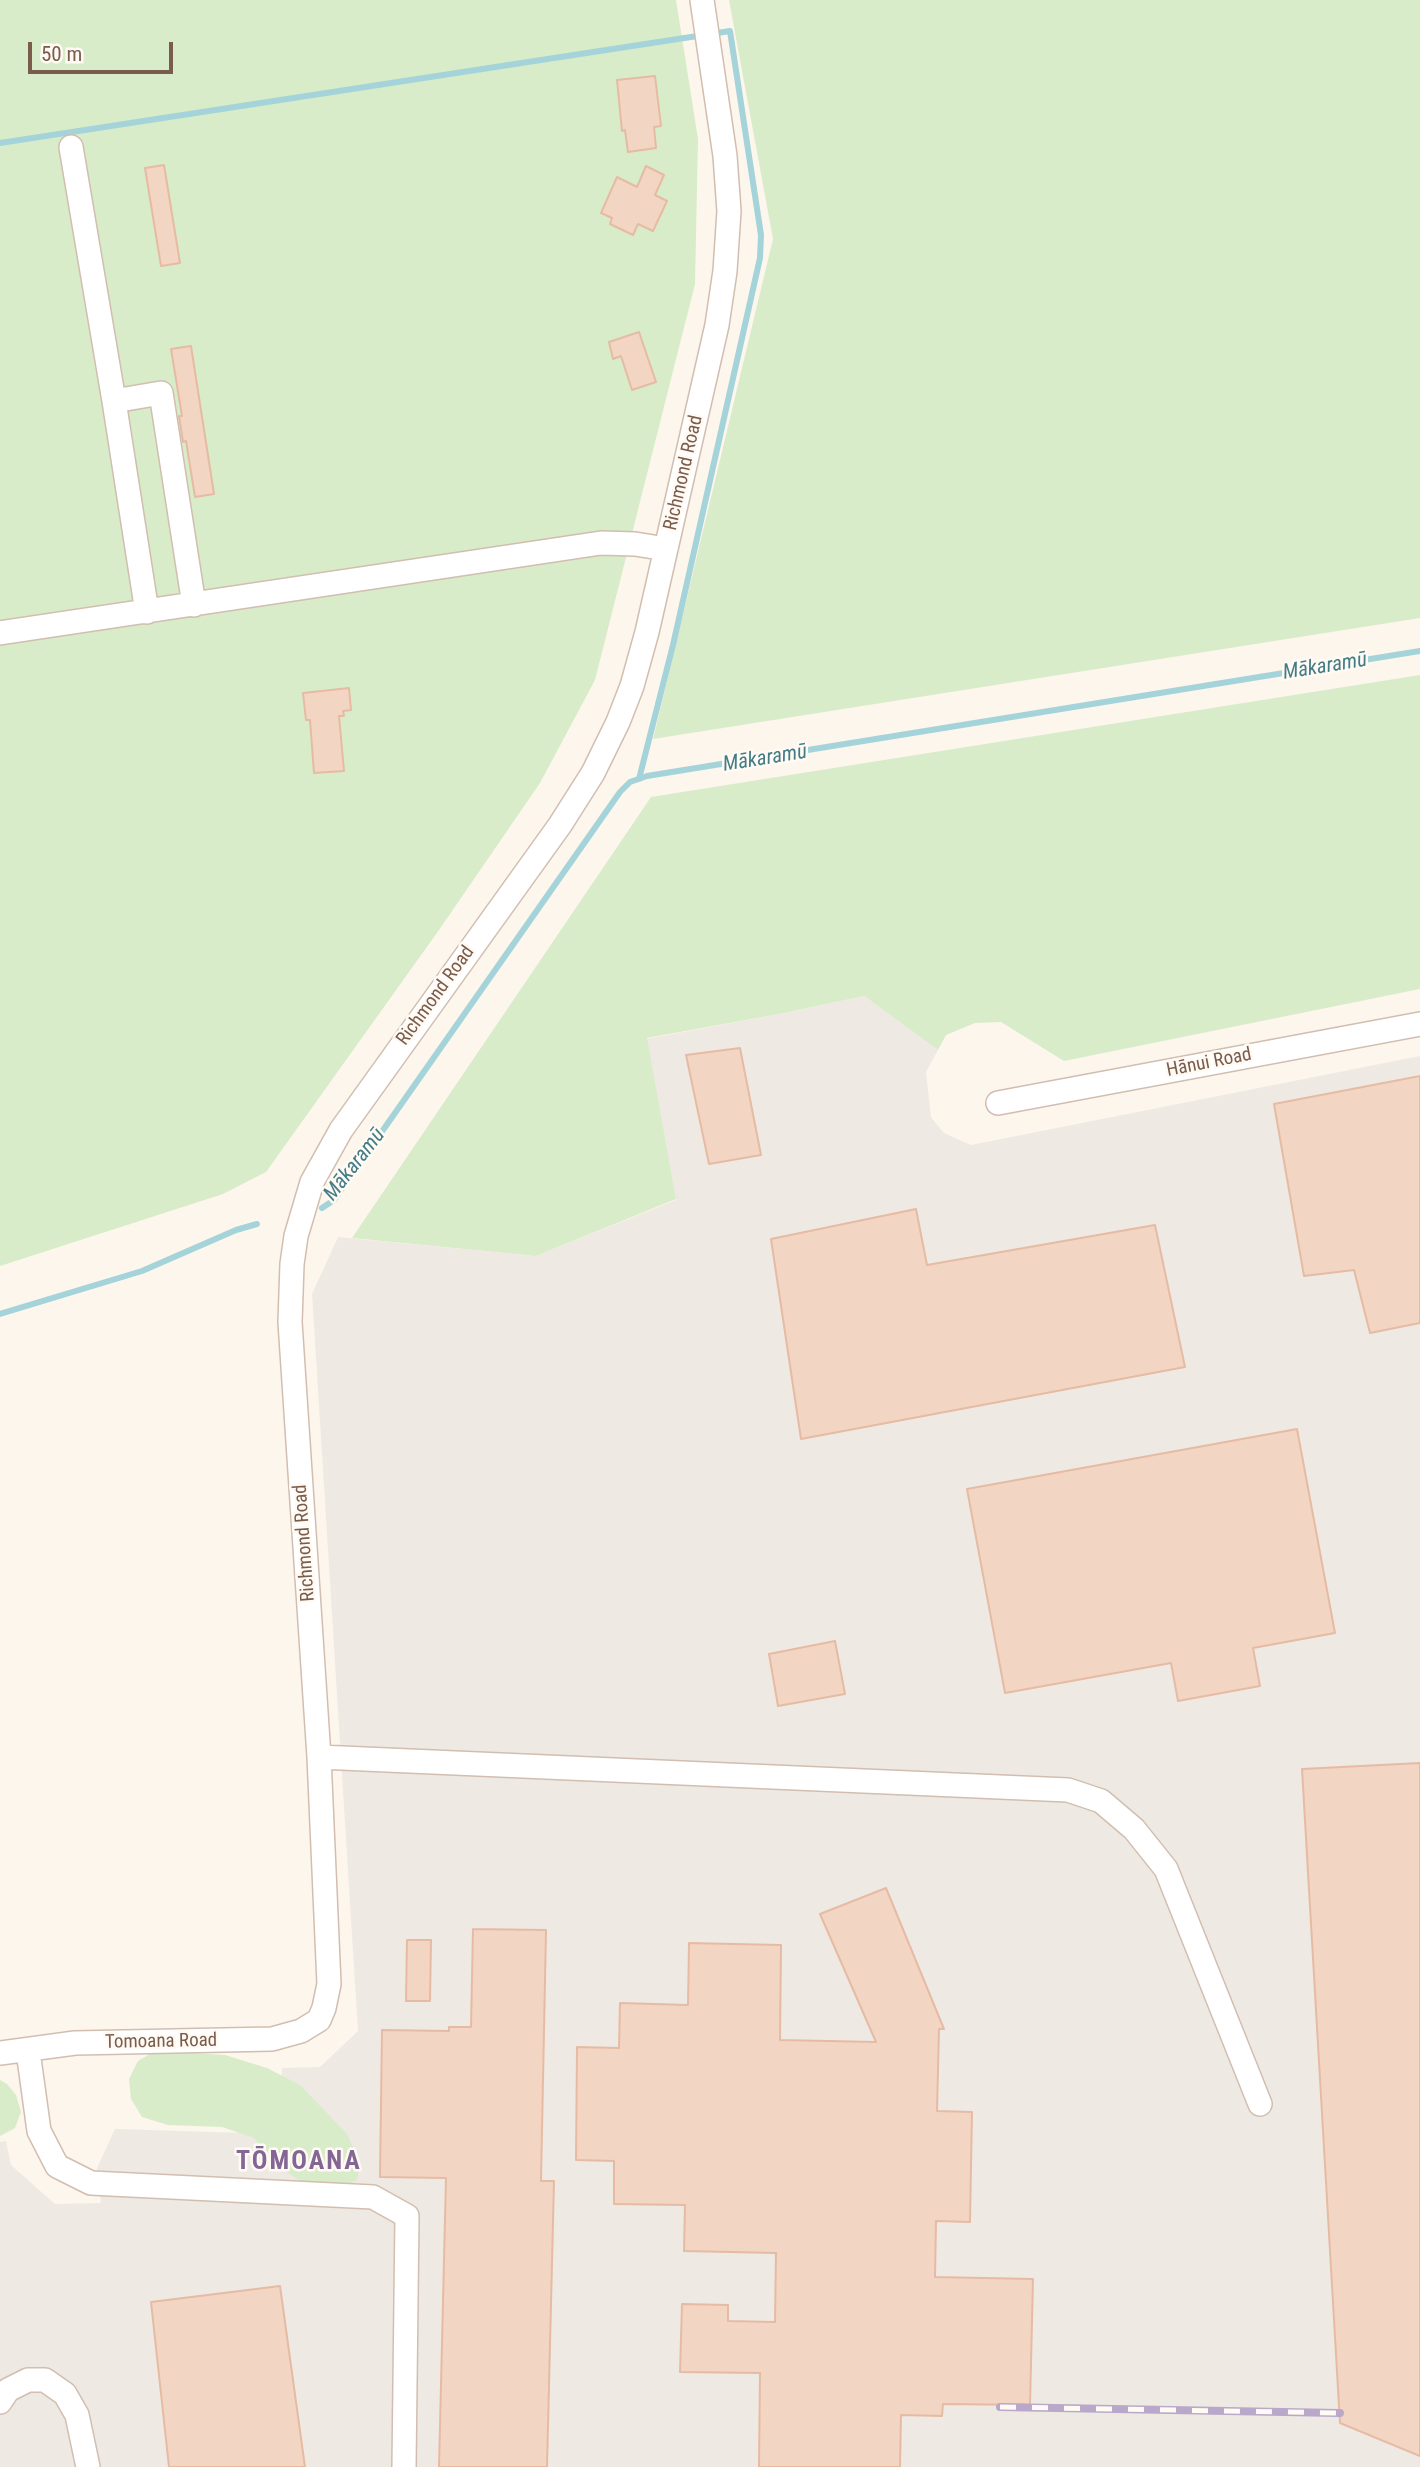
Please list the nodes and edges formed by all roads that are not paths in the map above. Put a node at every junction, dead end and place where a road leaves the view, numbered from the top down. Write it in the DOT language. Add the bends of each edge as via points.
graph roads {
  1 [pos="702,0"];
  2 [pos="71,148"];
  3 [pos="114,401"];
  4 [pos="666,549"];
  5 [pos="194,605"];
  6 [pos="147,612"];
  7 [pos="0,633"];
  8 [pos="1420,1024"];
  9 [pos="998,1103"];
  10 [pos="319,1757"];
  11 [pos="320,2020"];
  12 [pos="28,2051"];
  13 [pos="0,2053"];
  14 [pos="1260,2104"];
  15 [pos="0,2402"];
  16 [pos="88,2467"];
  17 [pos="404,2467"];
  1 -- 4 [label="street, Richmond Road" via="729,211 717,325"];
  2 -- 3 [label="street"];
  3 -- 5 [label="street" via="161,393"];
  3 -- 6 [label="street"];
  4 -- 5 [label="street" via="601,542"];
  4 -- 10 [label="street, Richmond Road" via="632,686 593,774 360,1100 312,1182 303,1209 292,1264 290,1322"];
  5 -- 6 [label="street"];
  6 -- 7 [label="street"];
  8 -- 9 [label="street, Hānui Road"];
  10 -- 11 [label="street, Richmond Road" via="329,1984"];
  10 -- 14 [label="street" via="1068,1790 1101,1801 1134,1829 1166,1869"];
  11 -- 12 [label="street, Tomoana Road" via="272,2039 75,2043"];
  12 -- 13 [label="street, Tomoana Road"];
  12 -- 17 [label="street" via="39,2131 57,2166 91,2183 373,2197 407,2216"];
  15 -- 16 [label="street" via="8,2390 28,2380 45,2380 65,2393 77,2415"];
}
